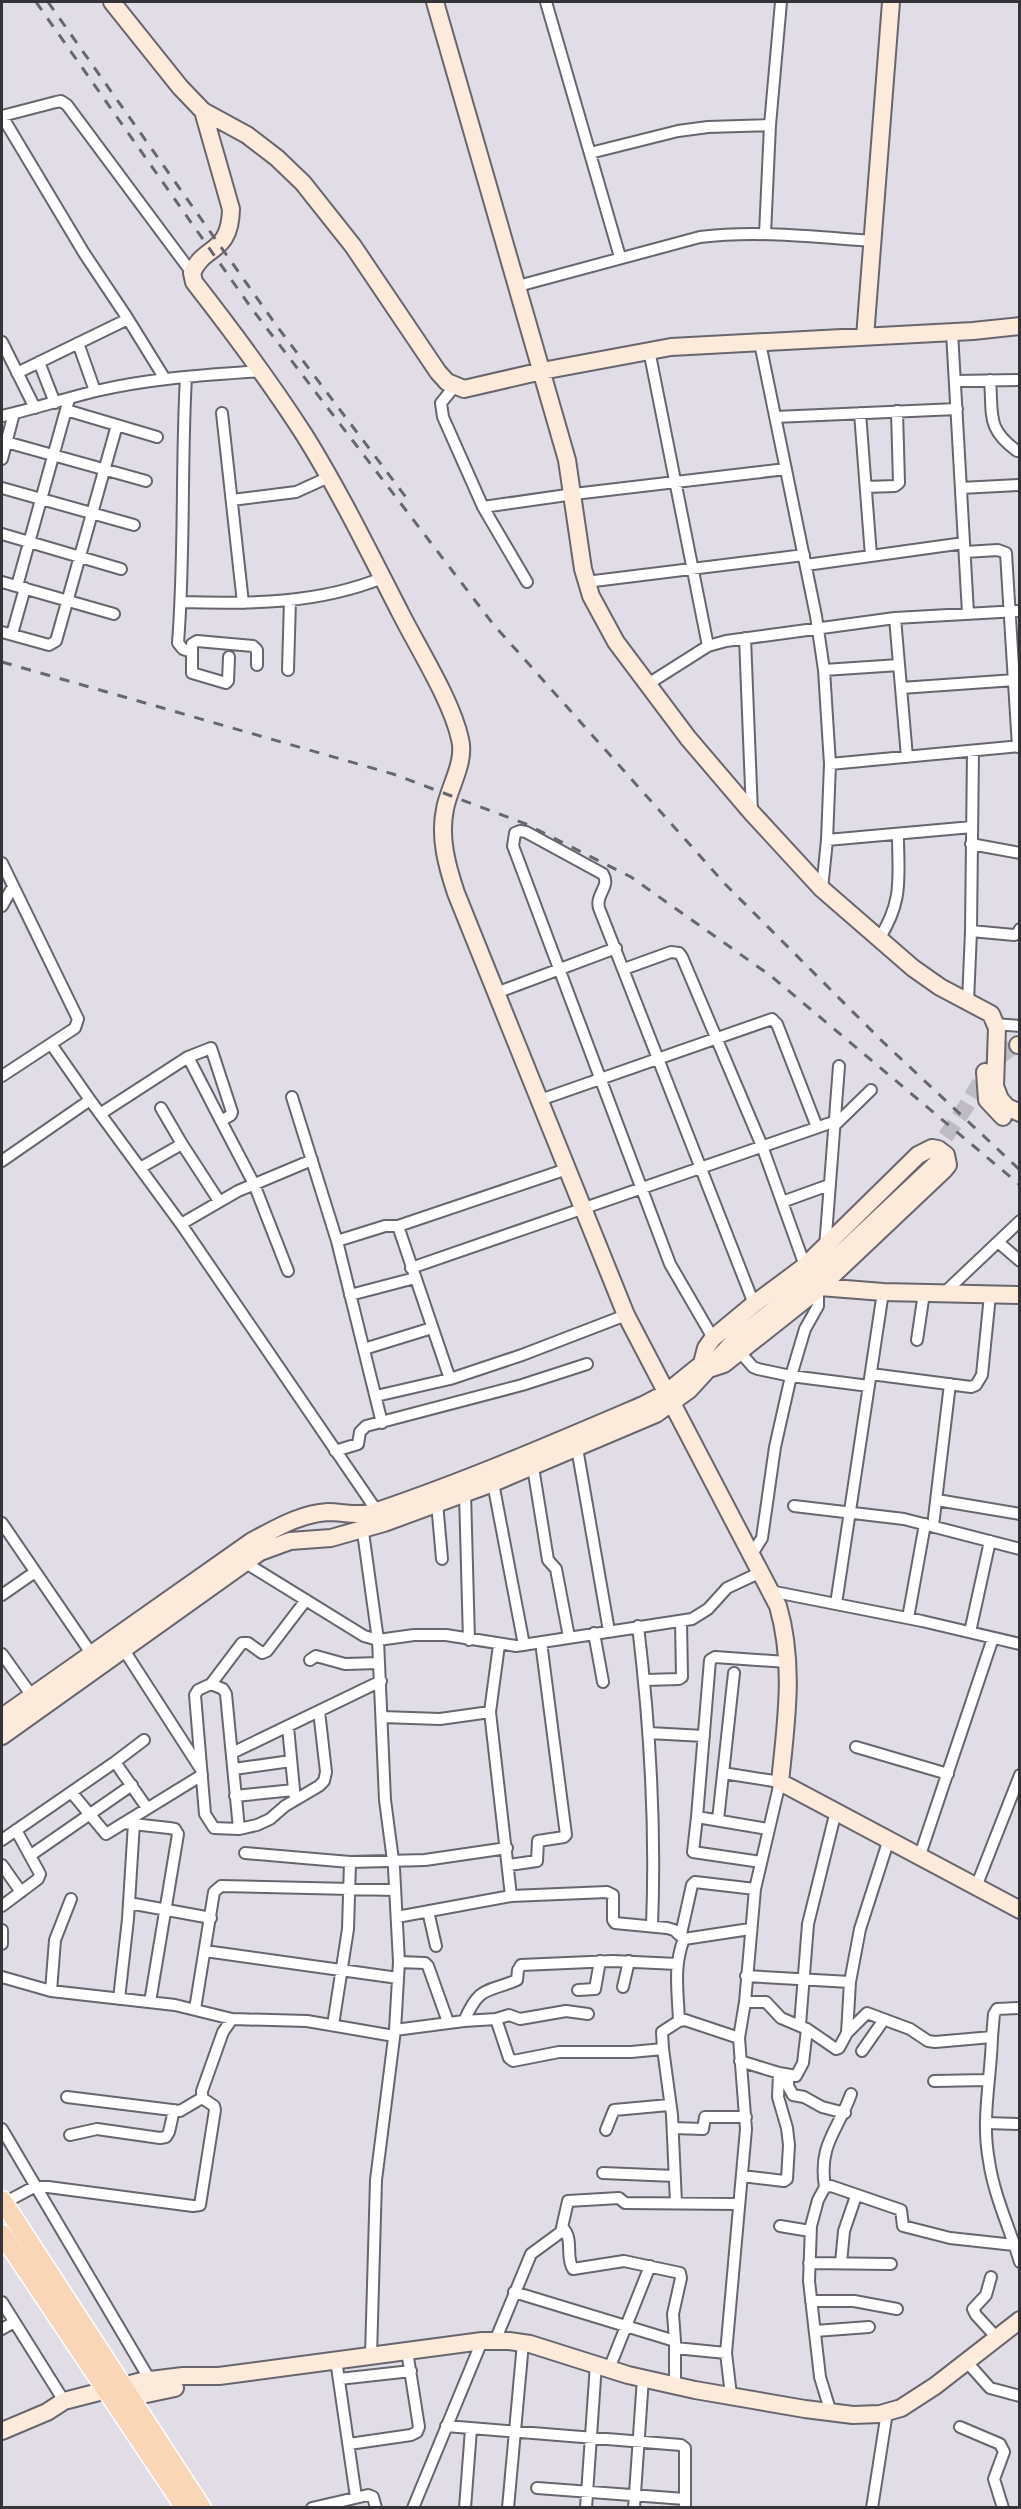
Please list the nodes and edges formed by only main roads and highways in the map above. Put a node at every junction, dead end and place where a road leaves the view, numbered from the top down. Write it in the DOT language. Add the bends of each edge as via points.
graph roads {
  1 [pos="2,2202"];
  2 [pos="4,2243"];
  3 [pos="119,2393"];
  4 [pos="184,2508"];
  5 [pos="202,2508"];
  1 -- 3 [label="main road"];
  2 -- 3 [label="main road"];
  3 -- 4 [label="main road"];
  3 -- 5 [label="main road"];
}
